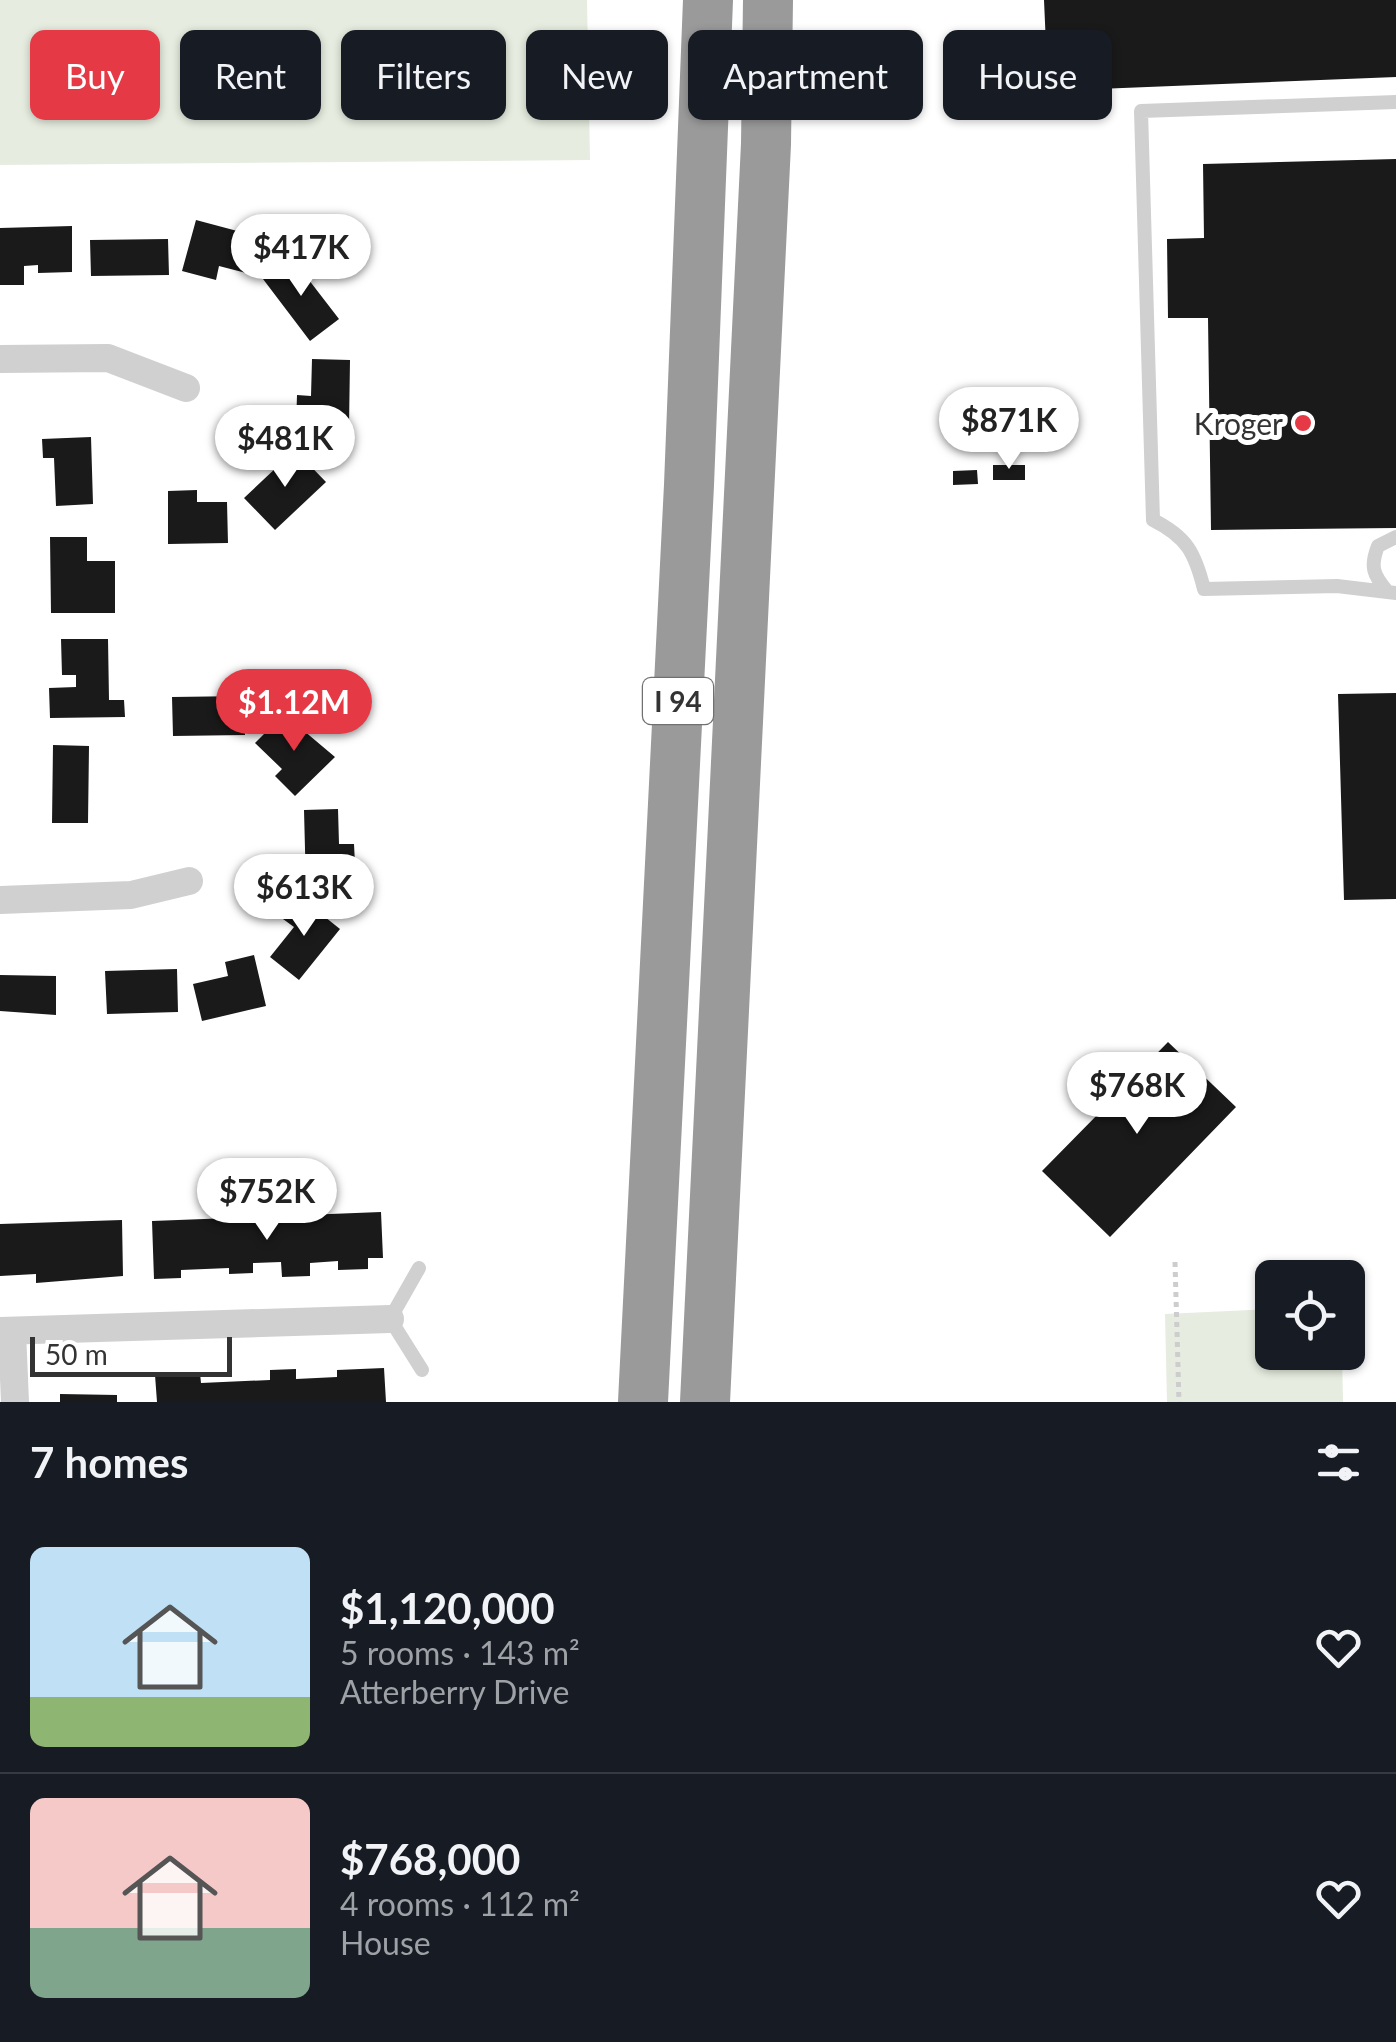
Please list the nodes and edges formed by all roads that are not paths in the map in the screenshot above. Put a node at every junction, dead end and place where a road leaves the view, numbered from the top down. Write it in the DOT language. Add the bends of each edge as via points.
graph roads {
  1 [pos="708,0"];
  2 [pos="771,16"];
  3 [pos="1396,102"];
  4 [pos="0,359"];
  5 [pos="186,388"];
  6 [pos="1396,537"];
  7 [pos="1391,592"];
  8 [pos="189,881"];
  9 [pos="0,900"];
  10 [pos="419,1268"];
  11 [pos="390,1319"];
  12 [pos="6,1330"];
  13 [pos="422,1370"];
  14 [pos="15,1402"];
  15 [pos="644,1402"];
  16 [pos="705,1402"];
  1 -- 15 [label="highway, I 94"];
  2 -- 16 [label="highway, I 94"];
  3 -- 7 [label="lane" via="1141,110 1153,520 1179,533 1195,553 1204,589 1336,586"];
  4 -- 5 [label="street" via="108,358"];
  6 -- 7 [label="lane" via="1378,546 1372,560 1374,576"];
  8 -- 9 [label="street" via="132,894"];
  10 -- 11 [label="lane"];
  11 -- 12 [label="street"];
  11 -- 13 [label="lane"];
  12 -- 14 [label="street"];
}
